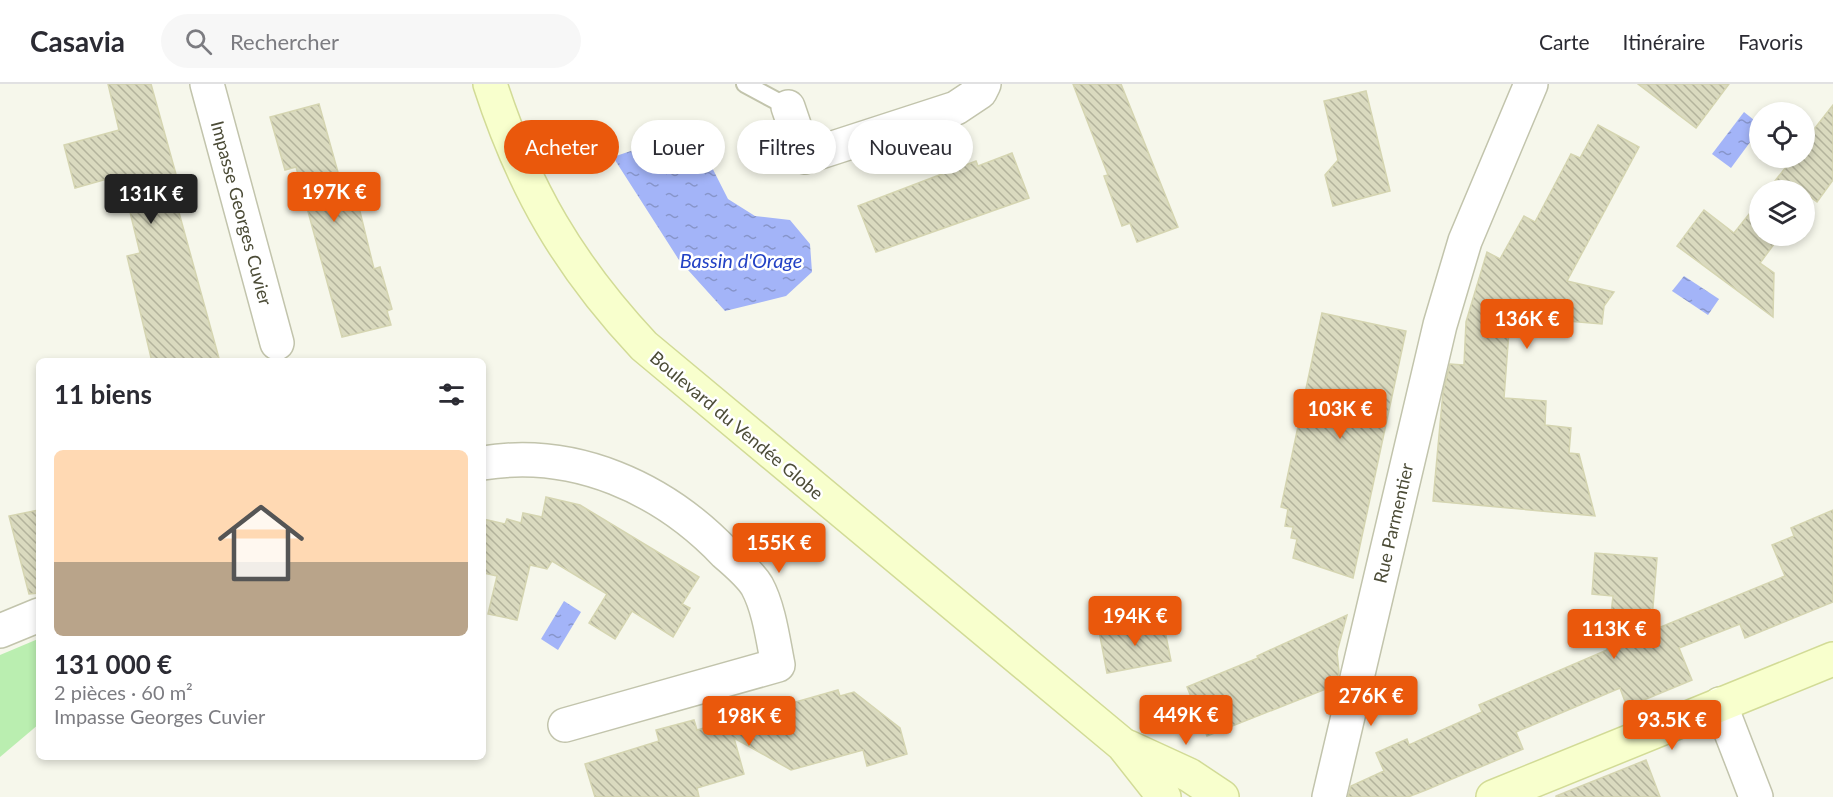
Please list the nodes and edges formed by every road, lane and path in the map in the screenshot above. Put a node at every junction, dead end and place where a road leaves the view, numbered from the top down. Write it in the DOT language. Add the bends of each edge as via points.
graph roads {
  1 [pos="207,84"];
  2 [pos="490,84"];
  3 [pos="745,84"];
  4 [pos="984,84"];
  5 [pos="1531,84"];
  6 [pos="788,107"];
  7 [pos="277,343"];
  8 [pos="486,463"];
  9 [pos="36,616"];
  10 [pos="0,631"];
  11 [pos="1833,659"];
  12 [pos="1720,704"];
  13 [pos="565,725"];
  14 [pos="1123,745"];
  15 [pos="1164,797"];
  16 [pos="1222,797"];
  17 [pos="1329,797"];
  18 [pos="1493,797"];
  19 [pos="1756,797"];
  1 -- 7 [label="street, Impasse Georges Cuvier"];
  2 -- 14 [label="main road, Boulevard du Vendée Globe" via="517,160 561,244 599,297 644,346"];
  3 -- 6 [label="lane"];
  4 -- 6 [label="street" via="980,92 956,108 806,157"];
  5 -- 17 [label="street, Rue Parmentier" via="1465,241 1440,325"];
  8 -- 13 [label="street" via="514,460 581,465 638,486 703,529 757,585 769,623 778,665"];
  9 -- 10 [label="street"];
  11 -- 12 [label="main road"];
  12 -- 18 [label="main road"];
  12 -- 19 [label="street"];
  14 -- 15 [label="main road, Boulevard du Vendée Globe"];
  14 -- 16 [label="main road, Boulevard du Vendée Globe" via="1189,775"];
}
